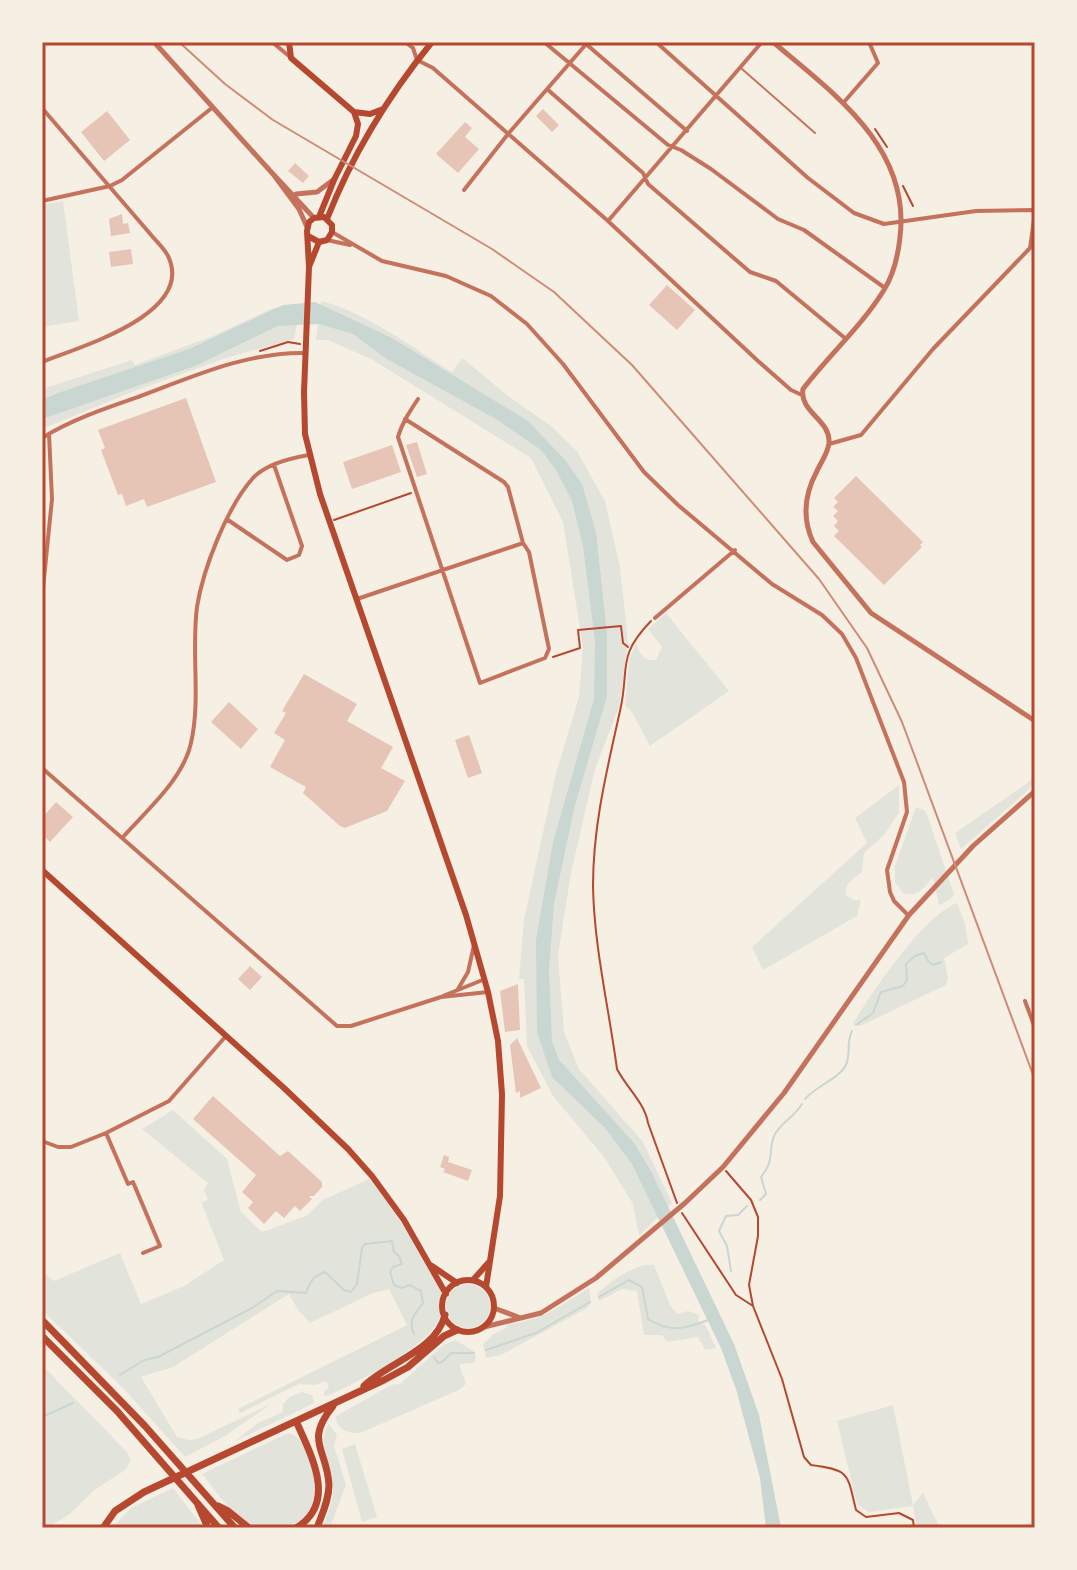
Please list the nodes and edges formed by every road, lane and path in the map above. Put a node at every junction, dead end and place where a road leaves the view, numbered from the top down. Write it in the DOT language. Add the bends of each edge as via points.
graph roads {
  1 [pos="154,42"];
  2 [pos="272,42"];
  3 [pos="289,42"];
  4 [pos="405,42"];
  5 [pos="432,42"];
  6 [pos="544,42"];
  7 [pos="656,42"];
  8 [pos="762,42"];
  9 [pos="773,42"];
  10 [pos="869,42"];
  11 [pos="587,43"];
  12 [pos="291,58"];
  13 [pos="417,60"];
  14 [pos="569,63"];
  15 [pos="741,68"];
  16 [pos="547,89"];
  17 [pos="718,95"];
  18 [pos="844,102"];
  19 [pos="213,107"];
  20 [pos="42,108"];
  21 [pos="383,109"];
  22 [pos="354,112"];
  23 [pos="687,131"];
  24 [pos="815,133"];
  25 [pos="508,134"];
  26 [pos="673,147"];
  27 [pos="273,174"];
  28 [pos="645,179"];
  29 [pos="334,180"];
  30 [pos="110,186"];
  31 [pos="464,190"];
  32 [pos="293,193"];
  33 [pos="42,201"];
  34 [pos="1035,212"];
  35 [pos="320,218"];
  36 [pos="608,221"];
  37 [pos="902,221"];
  38 [pos="307,227"];
  39 [pos="332,232"];
  40 [pos="308,236"];
  41 [pos="327,240"];
  42 [pos="319,242"];
  43 [pos="350,245"];
  44 [pos="309,267"];
  45 [pos="885,288"];
  46 [pos="848,340"];
  47 [pos="305,353"];
  48 [pos="42,362"];
  49 [pos="802,395"];
  50 [pos="418,399"];
  51 [pos="405,419"];
  52 [pos="49,434"];
  53 [pos="42,438"];
  54 [pos="829,444"];
  55 [pos="309,455"];
  56 [pos="274,465"];
  57 [pos="416,492"];
  58 [pos="228,520"];
  59 [pos="330,521"];
  60 [pos="523,543"];
  61 [pos="735,550"];
  62 [pos="443,572"];
  63 [pos="42,598"];
  64 [pos="357,599"];
  65 [pos="655,618"];
  66 [pos="629,648"];
  67 [pos="547,656"];
  68 [pos="1035,721"];
  69 [pos="42,768"];
  70 [pos="1035,791"];
  71 [pos="123,837"];
  72 [pos="42,870"];
  73 [pos="909,915"];
  74 [pos="475,942"];
  75 [pos="485,979"];
  76 [pos="458,989"];
  77 [pos="488,992"];
  78 [pos="441,997"];
  79 [pos="1025,1001"];
  80 [pos="1035,1028"];
  81 [pos="226,1036"];
  82 [pos="106,1133"];
  83 [pos="42,1141"];
  84 [pos="723,1167"];
  85 [pos="143,1253"];
  86 [pos="491,1259"];
  87 [pos="432,1266"];
  88 [pos="472,1281"];
  89 [pos="457,1283"];
  90 [pos="486,1287"];
  91 [pos="446,1294"];
  92 [pos="753,1306"];
  93 [pos="494,1308"];
  94 [pos="445,1315"];
  95 [pos="519,1317"];
  96 [pos="42,1320"];
  97 [pos="484,1327"];
  98 [pos="457,1330"];
  99 [pos="42,1336"];
  100 [pos="359,1391"];
  101 [pos="335,1404"];
  102 [pos="296,1421"];
  103 [pos="197,1502"];
  104 [pos="216,1505"];
  105 [pos="103,1528"];
  106 [pos="208,1528"];
  107 [pos="219,1528"];
  108 [pos="235,1528"];
  109 [pos="249,1528"];
  110 [pos="296,1528"];
  111 [pos="317,1528"];
  112 [pos="914,1528"];
  1 -- 19 [label="street"];
  2 -- 12 [label="street"];
  3 -- 12 [label="main road"];
  4 -- 13 [label="street"];
  5 -- 13 [label="main road"];
  6 -- 14 [label="street"];
  7 -- 17 [label="street"];
  8 -- 15 [label="street"];
  9 -- 18 [label="street"];
  10 -- 18 [label="street" via="878,63"];
  11 -- 14 [label="street"];
  11 -- 23 [label="street"];
  12 -- 22 [label="main road"];
  13 -- 21 [label="main road"];
  13 -- 25 [label="street"];
  14 -- 16 [label="street"];
  14 -- 26 [label="street"];
  15 -- 17 [label="street"];
  15 -- 24 [label="lane"];
  16 -- 25 [label="street"];
  16 -- 28 [label="street"];
  17 -- 23 [label="street"];
  17 -- 37 [label="street" via="840,204 884,224"];
  18 -- 37 [label="street" via="886,157"];
  19 -- 27 [label="street"];
  19 -- 30 [label="street"];
  20 -- 30 [label="street"];
  21 -- 22 [label="main road"];
  21 -- 35 [label="main road"];
  22 -- 29 [label="main road" via="356,136"];
  23 -- 26 [label="street"];
  25 -- 31 [label="street"];
  25 -- 36 [label="street"];
  26 -- 28 [label="street"];
  26 -- 45 [label="street"];
  27 -- 32 [label="street"];
  27 -- 38 [label="street"];
  28 -- 36 [label="street"];
  28 -- 46 [label="street" via="750,272 776,281"];
  29 -- 32 [label="street" via="317,192"];
  29 -- 35 [label="main road"];
  30 -- 33 [label="street"];
  30 -- 48 [label="street" via="167,254 168,292 121,331"];
  32 -- 35 [label="street"];
  34 -- 37 [label="street" via="976,211"];
  34 -- 54 [label="street" via="1030,248 933,349 861,435"];
  35 -- 38 [label="main road"];
  35 -- 39 [label="main road" via="332,225"];
  36 -- 49 [label="street" via="758,361"];
  37 -- 45 [label="street"];
  38 -- 40 [label="main road"];
  39 -- 41 [label="main road"];
  39 -- 43 [label="street"];
  40 -- 42 [label="main road"];
  40 -- 44 [label="main road"];
  41 -- 42 [label="main road"];
  41 -- 43 [label="street"];
  42 -- 44 [label="main road"];
  43 -- 61 [label="street" via="382,261 446,276 491,296 527,324 644,472"];
  44 -- 47 [label="main road"];
  45 -- 46 [label="street"];
  46 -- 49 [label="street"];
  47 -- 52 [label="street" via="263,355 217,368"];
  47 -- 55 [label="main road"];
  49 -- 54 [label="street" via="826,428"];
  50 -- 51 [label="street"];
  51 -- 57 [label="street" via="398,437"];
  51 -- 60 [label="street" via="504,482"];
  52 -- 53 [label="street"];
  52 -- 63 [label="street" via="52,499"];
  54 -- 68 [label="street" via="807,496 806,522 813,542 871,613"];
  55 -- 56 [label="street"];
  55 -- 59 [label="main road"];
  56 -- 58 [label="street" via="254,477"];
  56 -- 58 [label="street" via="302,546 299,555 287,560"];
  57 -- 59 [label="path"];
  57 -- 62 [label="street"];
  58 -- 71 [label="street" via="197,609 191,746 173,780"];
  59 -- 64 [label="main road"];
  60 -- 62 [label="street"];
  60 -- 67 [label="street"];
  61 -- 65 [label="street"];
  61 -- 73 [label="street" via="772,584 822,615 856,658 904,782 907,812 889,858 887,882 894,901"];
  62 -- 64 [label="street"];
  62 -- 67 [label="street" via="480,683"];
  64 -- 74 [label="main road"];
  65 -- 66 [label="path"];
  66 -- 67 [label="path" via="617,626 578,630 580,648"];
  66 -- 92 [label="path" via="599,805 593,886 617,1069 647,1112 680,1210 736,1295"];
  69 -- 71 [label="street"];
  70 -- 73 [label="street" via="973,846"];
  71 -- 78 [label="street" via="337,1026"];
  72 -- 81 [label="main road"];
  73 -- 84 [label="street" via="784,1093"];
  74 -- 75 [label="main road"];
  74 -- 76 [label="street"];
  75 -- 76 [label="street"];
  75 -- 77 [label="main road"];
  76 -- 78 [label="street"];
  77 -- 78 [label="street"];
  77 -- 86 [label="main road" via="502,1094 500,1196"];
  79 -- 80 [label="street"];
  81 -- 82 [label="street" via="169,1101"];
  81 -- 87 [label="main road" via="348,1149 385,1193"];
  82 -- 83 [label="street" via="71,1147"];
  82 -- 85 [label="street" via="160,1246"];
  84 -- 92 [label="path" via="751,1200 758,1217 749,1285"];
  84 -- 95 [label="street" via="596,1278 551,1307"];
  86 -- 88 [label="main road"];
  86 -- 90 [label="main road"];
  87 -- 89 [label="main road"];
  87 -- 91 [label="main road"];
  88 -- 89 [label="main road"];
  88 -- 90 [label="main road"];
  89 -- 91 [label="main road"];
  90 -- 93 [label="main road"];
  91 -- 94 [label="main road"];
  92 -- 112 [label="path" via="790,1403 804,1457 811,1465 838,1469 848,1478 856,1510 866,1517 899,1513 913,1520"];
  93 -- 95 [label="street"];
  93 -- 97 [label="main road"];
  94 -- 98 [label="main road"];
  94 -- 100 [label="highway" via="427,1341"];
  95 -- 97 [label="street"];
  96 -- 104 [label="highway"];
  97 -- 98 [label="main road"];
  98 -- 100 [label="highway" via="408,1367"];
  99 -- 103 [label="highway"];
  100 -- 101 [label="highway"];
  101 -- 102 [label="highway"];
  101 -- 111 [label="highway" via="318,1432 329,1490"];
  102 -- 105 [label="highway" via="157,1486 115,1511"];
  102 -- 110 [label="highway" via="319,1484 316,1505"];
  103 -- 106 [label="highway"];
  103 -- 107 [label="highway"];
  104 -- 108 [label="highway"];
  104 -- 109 [label="highway"];
}
